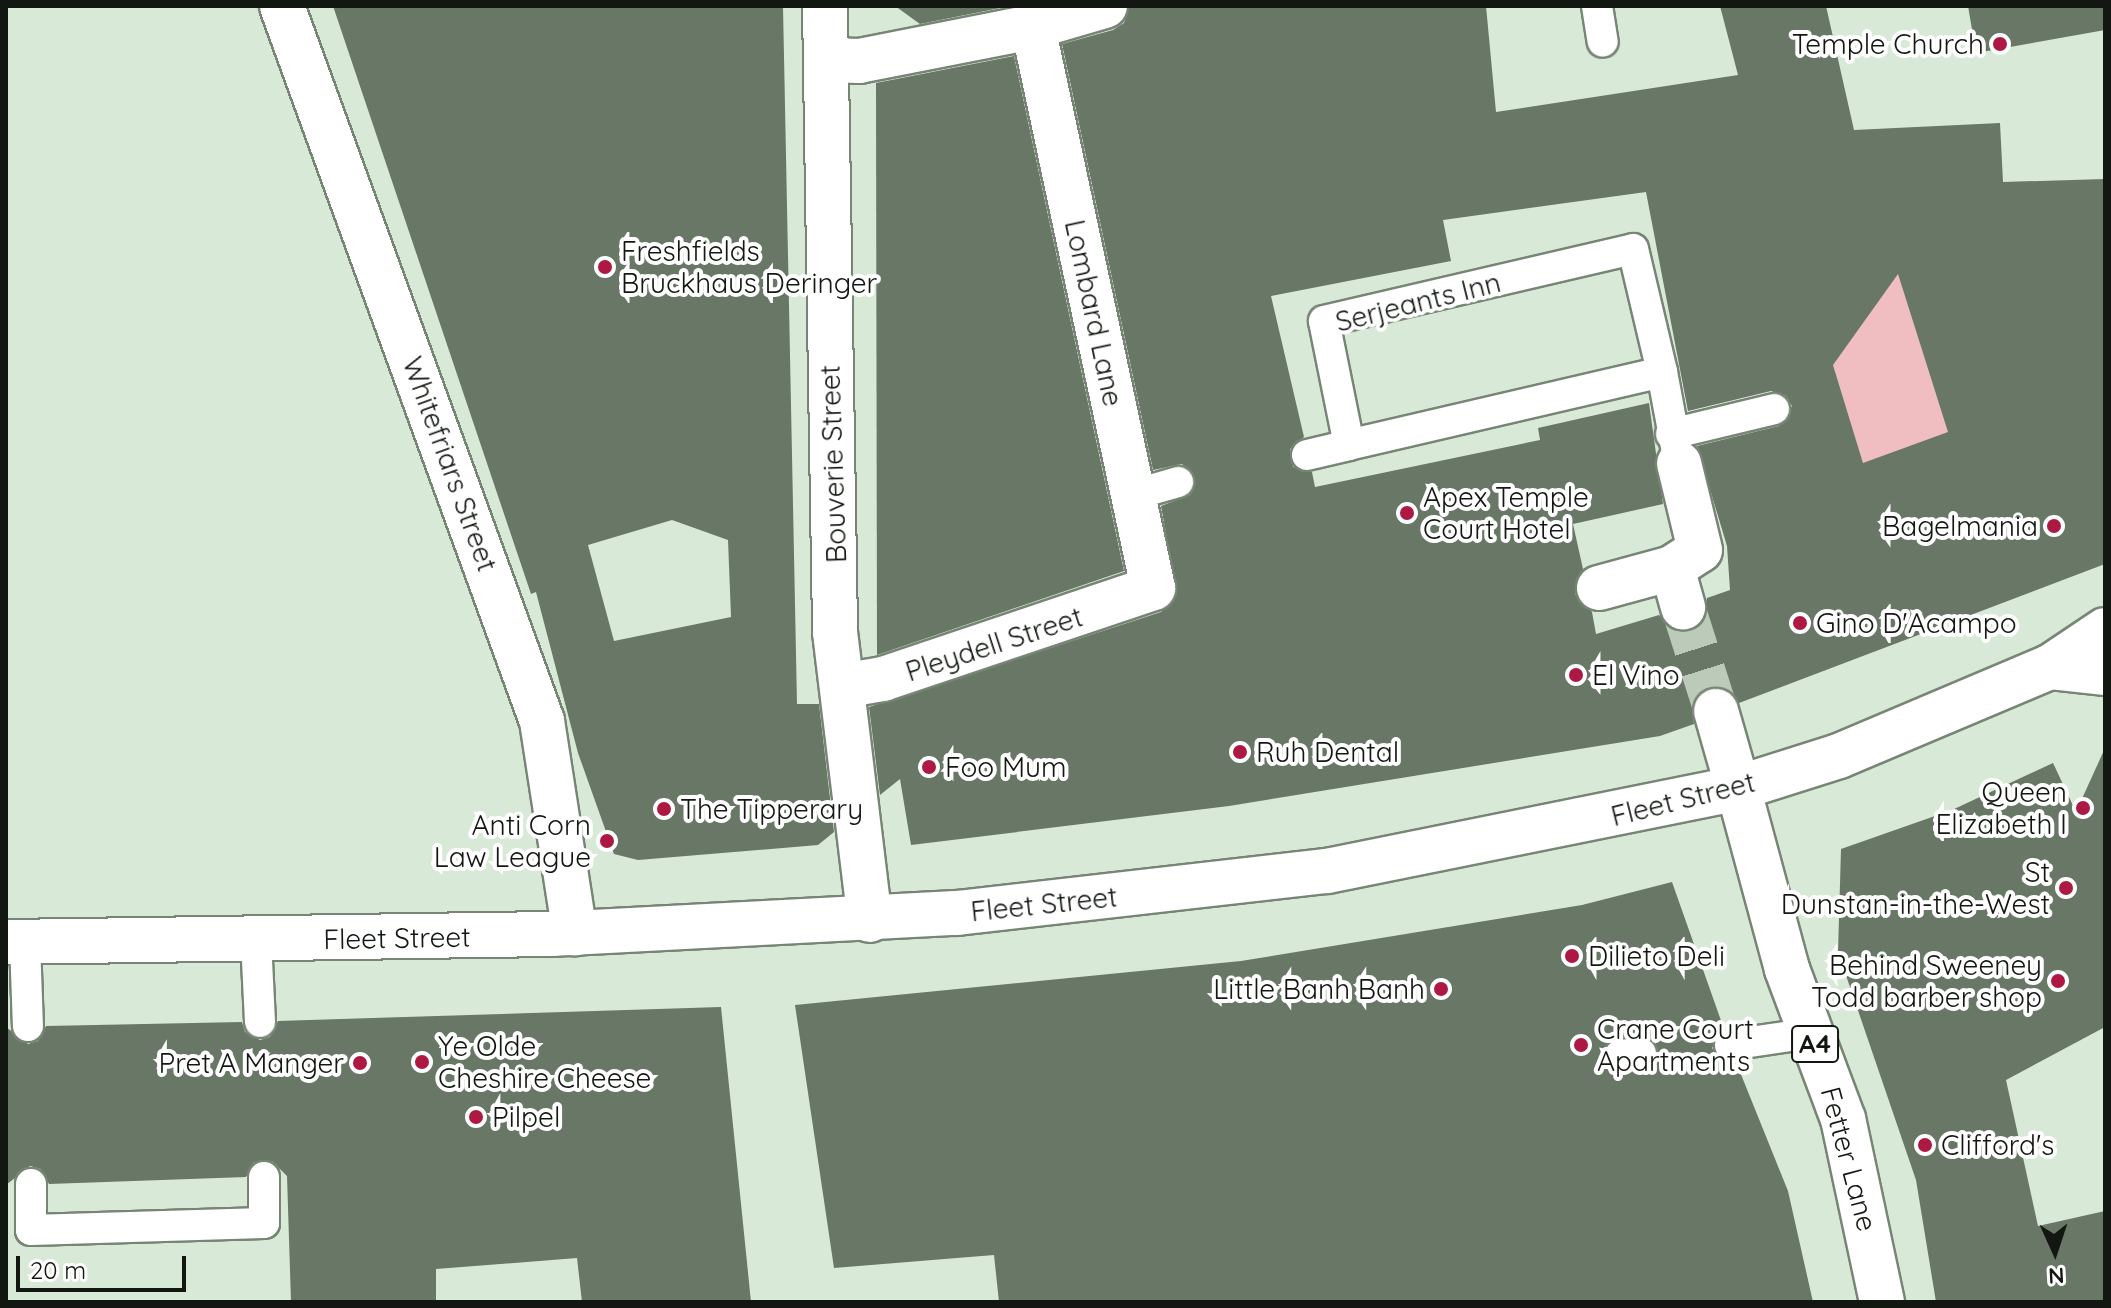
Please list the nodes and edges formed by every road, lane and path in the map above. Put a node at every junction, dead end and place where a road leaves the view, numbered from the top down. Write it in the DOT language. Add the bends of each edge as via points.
graph roads {
  1 [pos="282,6"];
  2 [pos="825,6"];
  3 [pos="1105,6"];
  4 [pos="1597,6"];
  5 [pos="1033,27"];
  6 [pos="1603,42"];
  7 [pos="828,60"];
  8 [pos="1662,372"];
  9 [pos="1774,409"];
  10 [pos="1349,445"];
  11 [pos="1675,448"];
  12 [pos="1307,455"];
  13 [pos="1178,482"];
  14 [pos="1133,495"];
  15 [pos="1599,588"];
  16 [pos="1144,596"];
  17 [pos="2105,630"];
  18 [pos="2050,667"];
  19 [pos="2105,673"];
  20 [pos="842,686"];
  21 [pos="1716,711"];
  22 [pos="1738,788"];
  23 [pos="870,920"];
  24 [pos="575,933"];
  25 [pos="256,940"];
  26 [pos="16,942"];
  27 [pos="260,1022"];
  28 [pos="28,1026"];
  29 [pos="1811,1033"];
  30 [pos="1730,1045"];
  31 [pos="264,1177"];
  32 [pos="31,1184"];
  33 [pos="1882,1302"];
  1 -- 24 [label="street, Whitefriars Street" via="542,721"];
  2 -- 7 [label="street, Bouverie Street"];
  3 -- 5 [label="street"];
  4 -- 6 [label="lane"];
  5 -- 7 [label="street" via="859,61"];
  5 -- 14 [label="street, Lombard Lane"];
  7 -- 20 [label="street, Bouverie Street" via="825,243 838,552 835,632"];
  8 -- 10 [label="lane"];
  8 -- 10 [label="lane, Serjeants Inn" via="1633,249 1324,321"];
  8 -- 11 [label="lane, Serjeants Inn"];
  9 -- 11 [label="lane"];
  10 -- 12 [label="lane"];
  11 -- 15 [label="street" via="1700,550 1678,588"];
  13 -- 14 [label="lane"];
  14 -- 16 [label="street, Lombard Lane" via="1153,588"];
  16 -- 20 [label="street, Pleydell Street" via="883,679"];
  17 -- 18 [label="street, Fleet Street"];
  18 -- 19 [label="street, Fleet Street"];
  18 -- 22 [label="street, Fleet Street" via="1839,756"];
  20 -- 23 [label="street, Bouverie Street"];
  21 -- 22 [label="street, Fetter Lane"];
  22 -- 23 [label="street, Fleet Street" via="1327,871"];
  22 -- 29 [label="street, Fetter Lane / A4"];
  23 -- 24 [label="street, Fleet Street"];
  24 -- 25 [label="street, Fleet Street"];
  25 -- 26 [label="street, Fleet Street"];
  25 -- 27 [label="lane"];
  26 -- 28 [label="lane"];
  29 -- 30 [label="lane"];
  29 -- 33 [label="street, Fetter Lane / A4" via="1843,1119"];
  31 -- 32 [label="lane" via="264,1223 249,1224 31,1230"];
}
